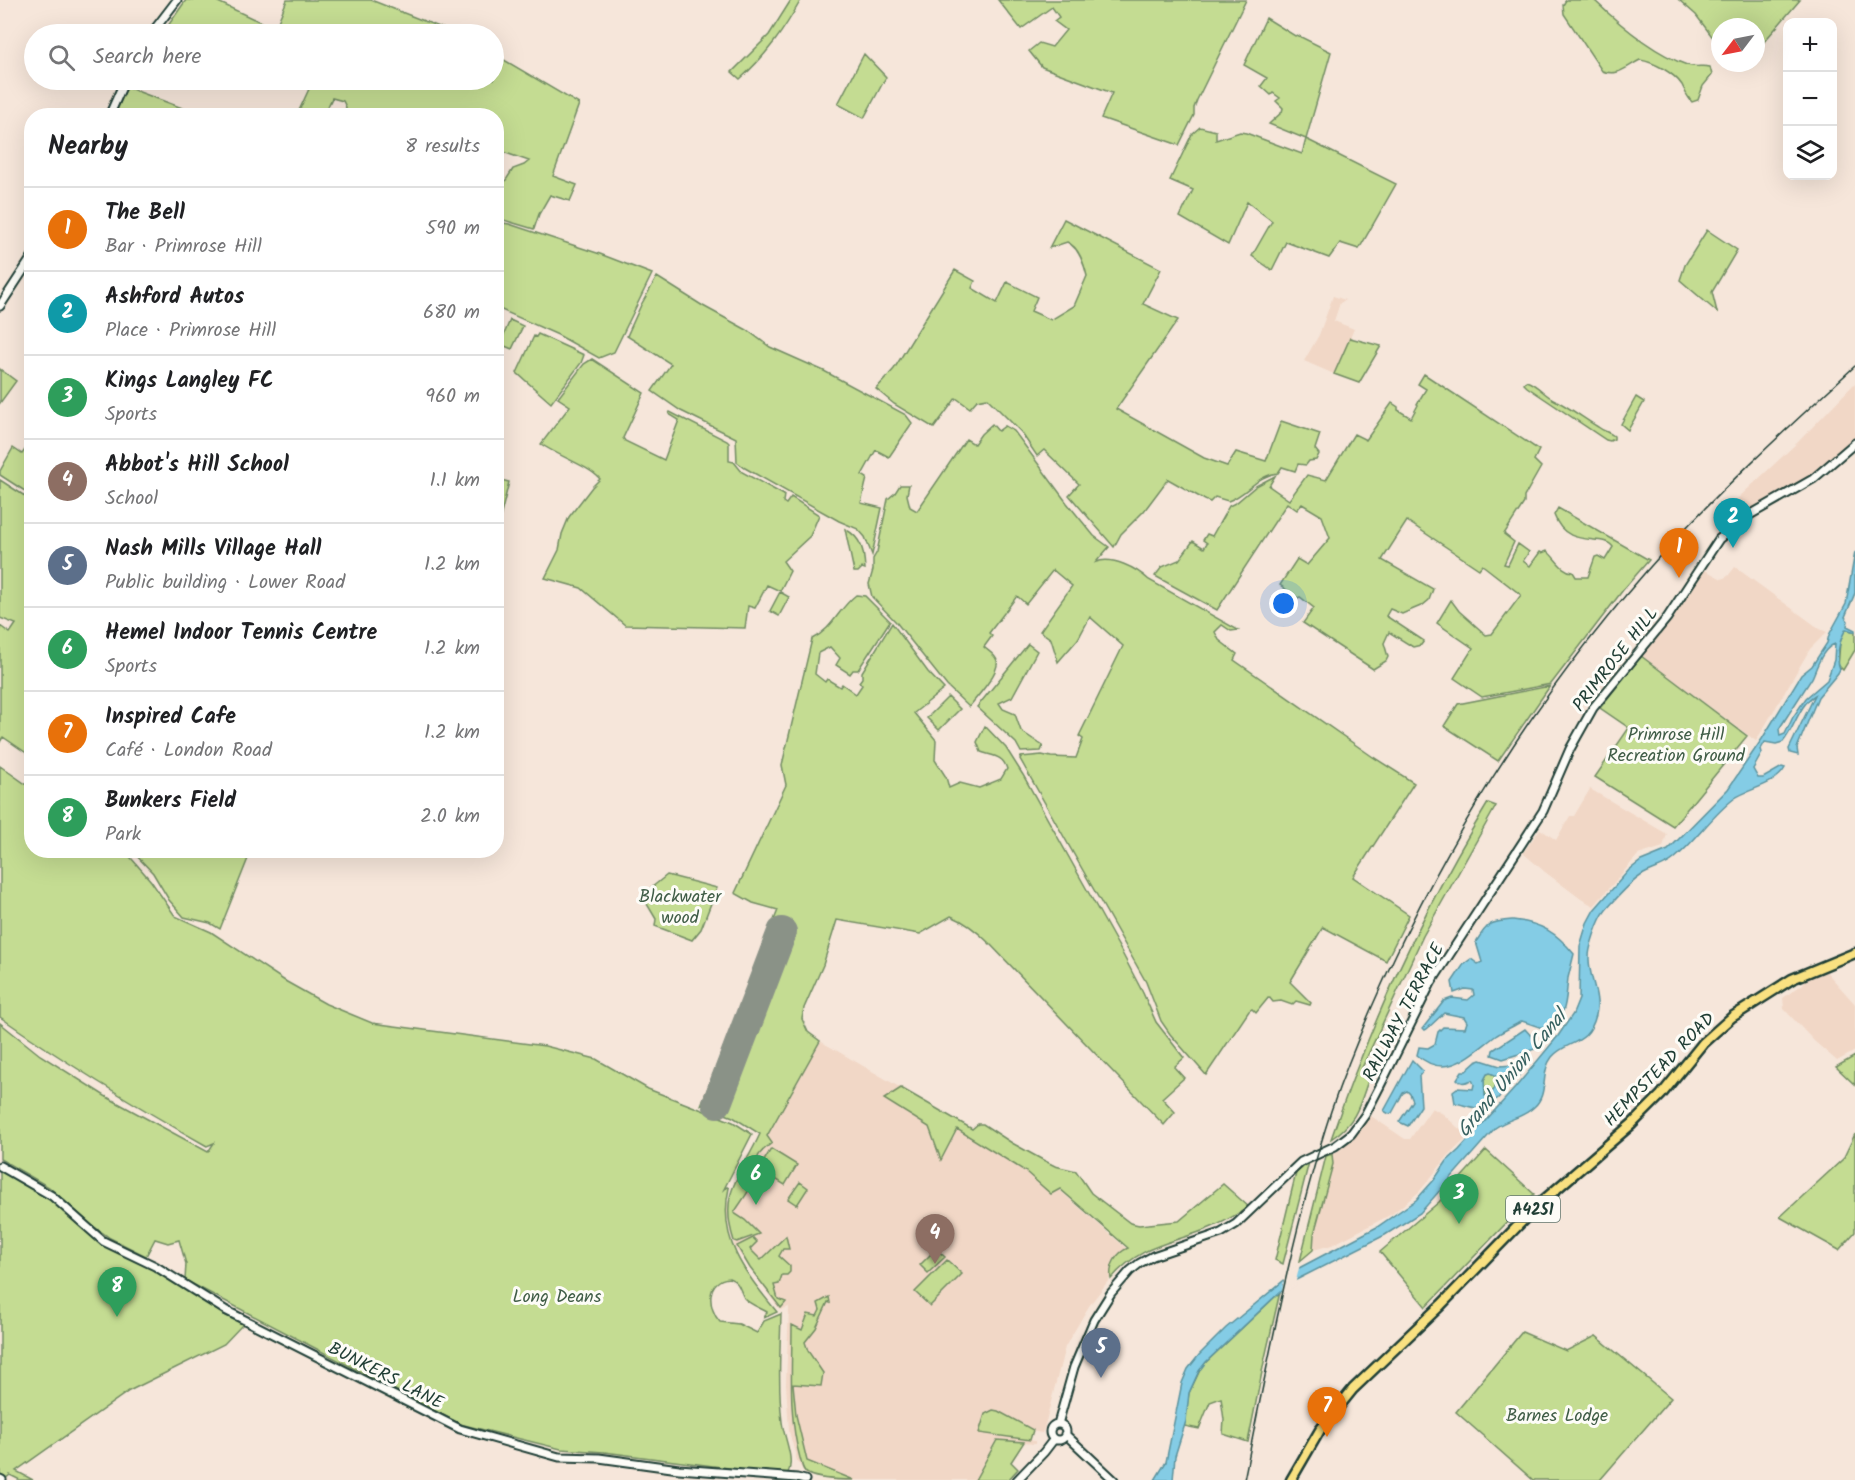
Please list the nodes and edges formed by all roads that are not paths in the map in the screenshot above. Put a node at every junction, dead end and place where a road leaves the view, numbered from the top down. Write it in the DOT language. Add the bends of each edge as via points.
graph roads {
  1 [pos="177,0"];
  2 [pos="159,24"];
  3 [pos="121,90"];
  4 [pos="113,108"];
  5 [pos="24,269"];
  6 [pos="0,306"];
  7 [pos="1855,443"];
  8 [pos="1533,828"];
  9 [pos="1855,953"];
  10 [pos="0,1166"];
  11 [pos="1058,1424"];
  12 [pos="1065,1434"];
  13 [pos="1054,1439"];
  14 [pos="806,1480"];
  15 [pos="1017,1480"];
  16 [pos="1114,1480"];
  17 [pos="1291,1480"];
  1 -- 2 [label="street"];
  3 -- 4 [label="street"];
  5 -- 6 [label="street"];
  7 -- 8 [label="street, PRIMROSE HILL" via="1799,488 1740,522 1719,540 1667,618 1593,708"];
  8 -- 11 [label="street, RAILWAY TERRACE" via="1431,983 1365,1115 1344,1140 1302,1162 1236,1224 1221,1233 1153,1256 1121,1281 1094,1320 1074,1367"];
  9 -- 17 [label="main road, HEMPSTEAD ROAD / A4251" via="1792,979 1732,1017 1703,1043 1632,1124 1538,1204 1353,1389 1320,1430"];
  10 -- 14 [label="street, BUNKERS LANE" via="52,1196 103,1241 154,1266 225,1310 460,1429 559,1457"];
  11 -- 12 [label="street"];
  11 -- 13 [label="street" via="1050,1430"];
  12 -- 13 [label="street"];
  12 -- 16 [label="street"];
  13 -- 15 [label="street"];
}
